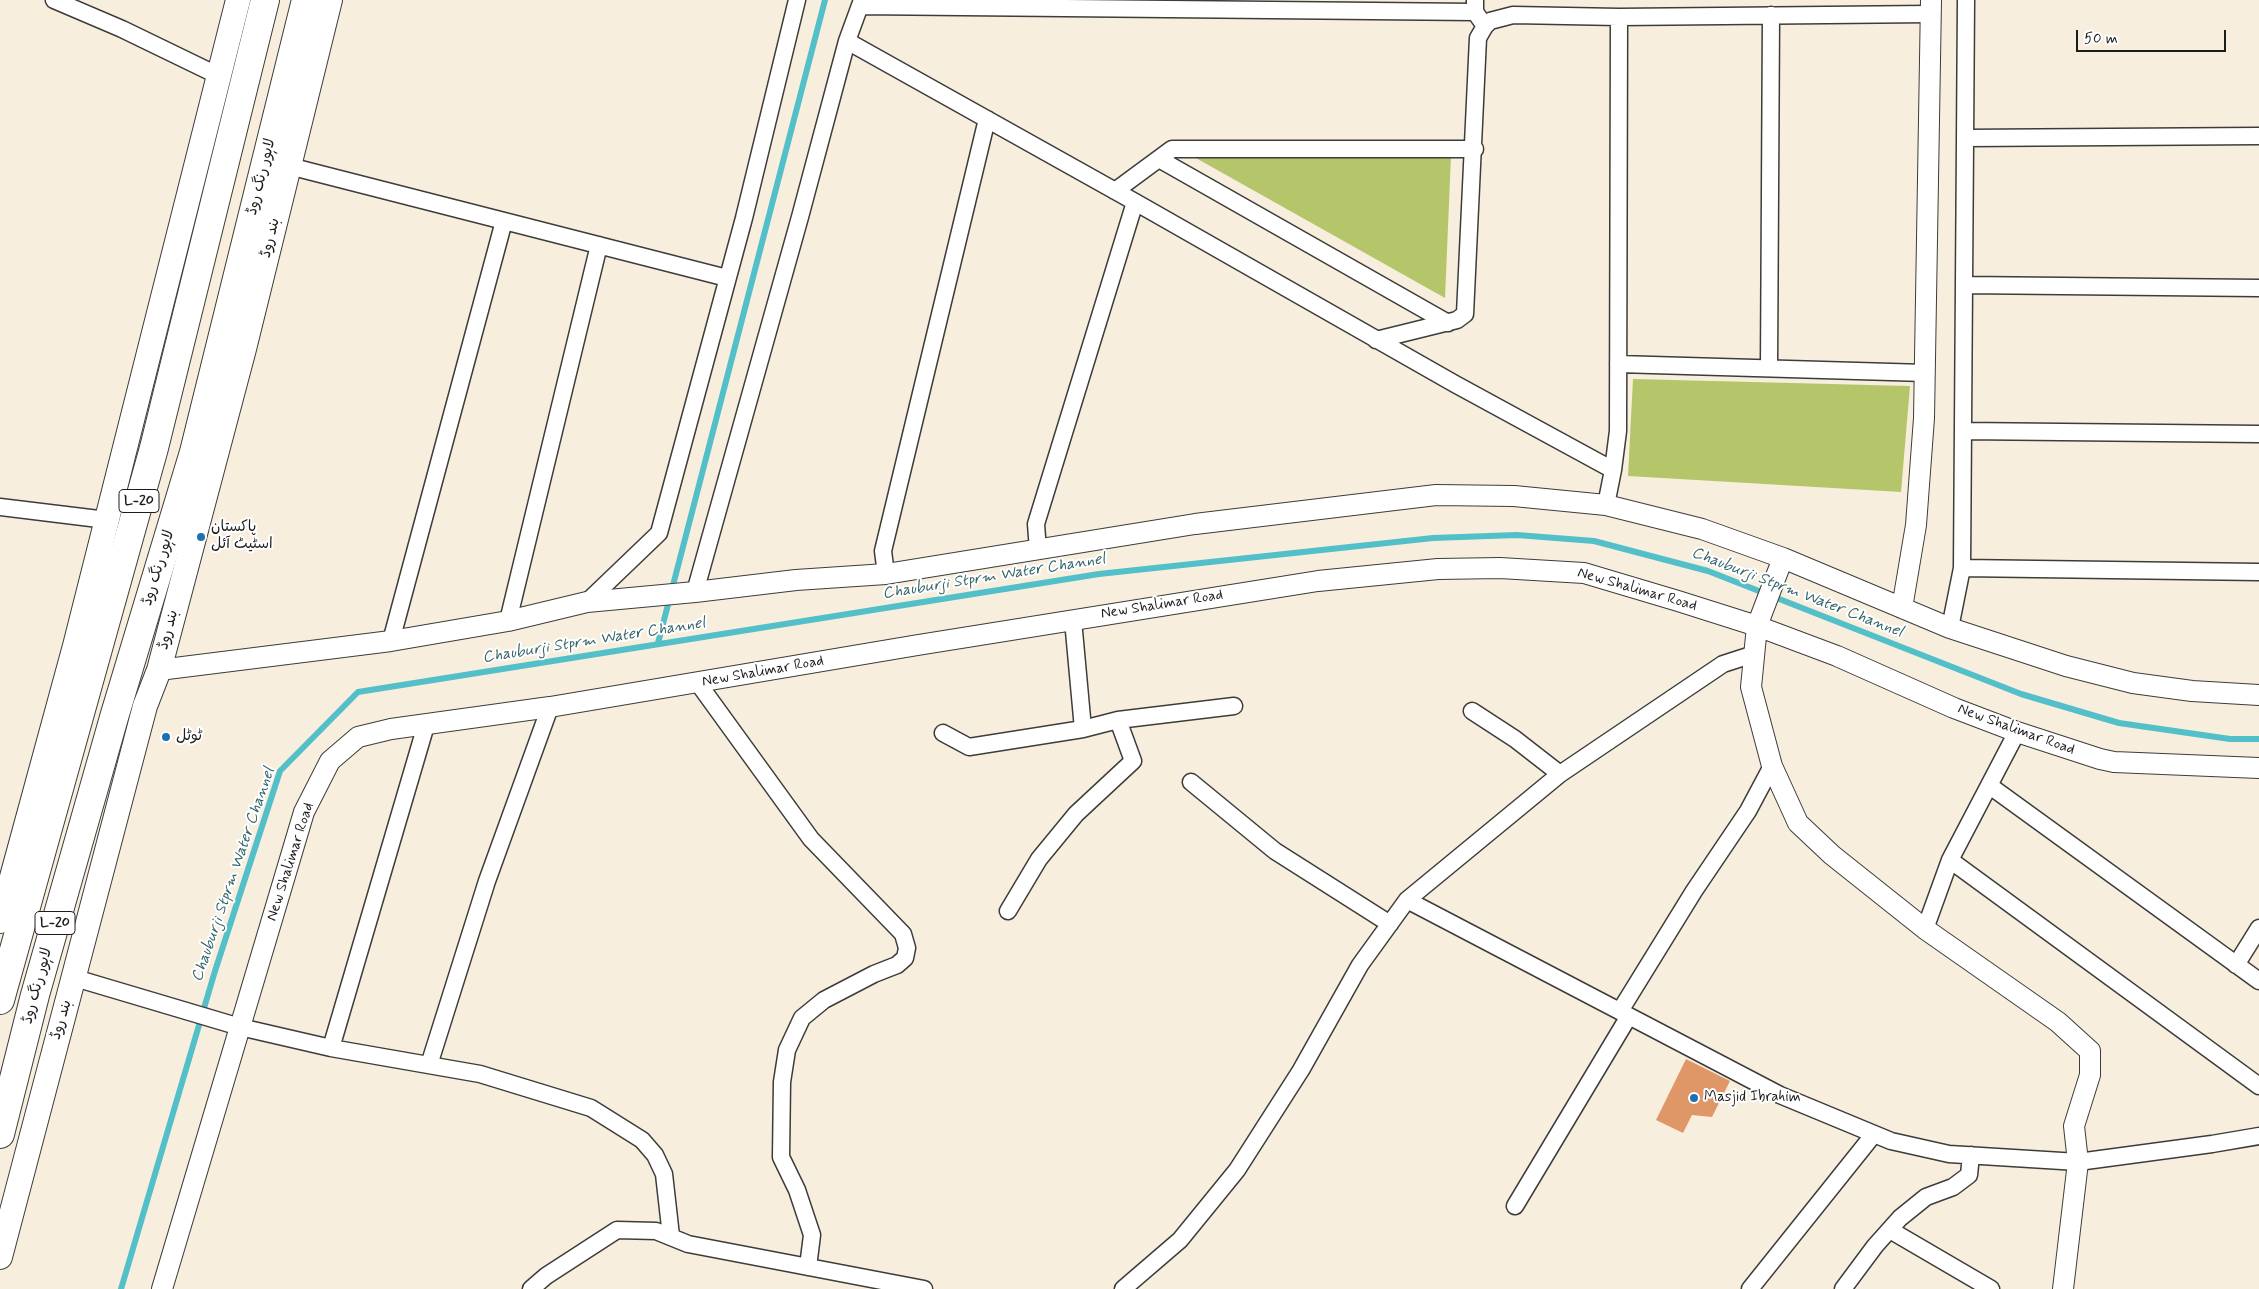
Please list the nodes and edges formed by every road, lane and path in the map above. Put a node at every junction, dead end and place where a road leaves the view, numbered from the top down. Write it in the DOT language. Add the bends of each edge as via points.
graph roads {
  1 [pos="54,0"];
  2 [pos="238,0"];
  3 [pos="265,0"];
  4 [pos="306,0"];
  5 [pos="330,0"];
  6 [pos="797,0"];
  7 [pos="1966,0"];
  8 [pos="861,3"];
  9 [pos="1931,7"];
  10 [pos="1478,13"];
  11 [pos="1771,15"];
  12 [pos="1619,16"];
  13 [pos="847,41"];
  14 [pos="219,76"];
  15 [pos="987,119"];
  16 [pos="2259,136"];
  17 [pos="1965,138"];
  18 [pos="1474,149"];
  19 [pos="1159,158"];
  20 [pos="289,166"];
  21 [pos="1115,191"];
  22 [pos="1135,202"];
  23 [pos="504,221"];
  24 [pos="599,245"];
  25 [pos="728,278"];
  26 [pos="1964,285"];
  27 [pos="2259,288"];
  28 [pos="1448,323"];
  29 [pos="1376,340"];
  30 [pos="1618,364"];
  31 [pos="1768,368"];
  32 [pos="1925,373"];
  33 [pos="1963,431"];
  34 [pos="2259,434"];
  35 [pos="1613,470"];
  36 [pos="1606,506"];
  37 [pos="0,507"];
  38 [pos="107,520"];
  39 [pos="1038,550"];
  40 [pos="1779,567"];
  41 [pos="1962,568"];
  42 [pos="2259,572"];
  43 [pos="886,574"];
  44 [pos="690,593"];
  45 [pos="587,602"];
  46 [pos="1902,608"];
  47 [pos="1073,620"];
  48 [pos="508,621"];
  49 [pos="1758,622"];
  50 [pos="1950,628"];
  51 [pos="391,641"];
  52 [pos="1754,654"];
  53 [pos="159,670"];
  54 [pos="698,683"];
  55 [pos="2259,694"];
  56 [pos="1234,706"];
  57 [pos="550,707"];
  58 [pos="1472,711"];
  59 [pos="1118,720"];
  60 [pos="426,725"];
  61 [pos="1084,730"];
  62 [pos="2017,732"];
  63 [pos="943,733"];
  64 [pos="1772,766"];
  65 [pos="2259,768"];
  66 [pos="1560,774"];
  67 [pos="1191,782"];
  68 [pos="1990,786"];
  69 [pos="1950,860"];
  70 [pos="1407,900"];
  71 [pos="1008,912"];
  72 [pos="0,921"];
  73 [pos="1390,924"];
  74 [pos="2259,928"];
  75 [pos="1925,929"];
  76 [pos="2236,965"];
  77 [pos="75,978"];
  78 [pos="2259,982"];
  79 [pos="0,1000"];
  80 [pos="1624,1014"];
  81 [pos="240,1027"];
  82 [pos="331,1048"];
  83 [pos="429,1065"];
  84 [pos="2259,1086"];
  85 [pos="0,1134"];
  86 [pos="1874,1134"];
  87 [pos="2259,1136"];
  88 [pos="1971,1155"];
  89 [pos="2078,1162"];
  90 [pos="1515,1206"];
  91 [pos="1890,1230"];
  92 [pos="672,1236"];
  93 [pos="0,1257"];
  94 [pos="808,1267"];
  95 [pos="162,1289"];
  96 [pos="531,1289"];
  97 [pos="924,1289"];
  98 [pos="1123,1289"];
  99 [pos="1750,1289"];
  100 [pos="1843,1289"];
  101 [pos="1991,1289"];
  102 [pos="2063,1289"];
  1 -- 14 [label="street"];
  2 -- 14 [label="main road"];
  3 -- 79 [label="highway, L-20" via="154,448"];
  4 -- 85 [label="highway, لاہور رنگ روڈ / L-20" via="194,452 115,714 35,996"];
  5 -- 20 [label="main road, بند روڈ"];
  6 -- 25 [label="street"];
  7 -- 17 [label="street"];
  8 -- 10 [label="street"];
  8 -- 13 [label="street"];
  9 -- 11 [label="street"];
  9 -- 32 [label="street"];
  10 -- 12 [label="street" via="1490,22 1512,15"];
  10 -- 18 [label="street"];
  11 -- 12 [label="street"];
  11 -- 31 [label="street"];
  12 -- 30 [label="street"];
  13 -- 15 [label="street"];
  13 -- 44 [label="street" via="800,217"];
  14 -- 38 [label="main road"];
  15 -- 21 [label="street"];
  15 -- 43 [label="street" via="883,551"];
  16 -- 17 [label="street"];
  17 -- 26 [label="street"];
  18 -- 19 [label="street" via="1172,149"];
  18 -- 28 [label="street" via="1465,314"];
  19 -- 21 [label="street"];
  19 -- 28 [label="street"];
  20 -- 23 [label="street"];
  20 -- 53 [label="main road, بند روڈ"];
  21 -- 22 [label="street"];
  22 -- 29 [label="street"];
  22 -- 39 [label="street" via="1036,524"];
  23 -- 24 [label="street"];
  23 -- 51 [label="street"];
  24 -- 25 [label="street"];
  24 -- 48 [label="street"];
  25 -- 45 [label="street" via="659,533"];
  26 -- 27 [label="street"];
  26 -- 33 [label="street"];
  28 -- 29 [label="street"];
  29 -- 35 [label="street"];
  30 -- 31 [label="street"];
  30 -- 35 [label="street" via="1618,431"];
  31 -- 32 [label="street"];
  32 -- 46 [label="street" via="1916,525"];
  33 -- 34 [label="street"];
  33 -- 41 [label="street"];
  35 -- 36 [label="street"];
  36 -- 39 [label="street" via="1514,496 1436,495 1195,524"];
  36 -- 40 [label="street" via="1702,529"];
  37 -- 38 [label="street"];
  38 -- 72 [label="main road"];
  39 -- 43 [label="street"];
  40 -- 46 [label="street"];
  40 -- 49 [label="street"];
  41 -- 42 [label="street"];
  41 -- 50 [label="street"];
  43 -- 44 [label="street" via="796,580"];
  44 -- 45 [label="street"];
  45 -- 48 [label="street"];
  46 -- 50 [label="street"];
  47 -- 49 [label="street, New Shalimar Road" via="1318,582 1438,569 1500,568 1584,572"];
  47 -- 54 [label="street, New Shalimar Road"];
  47 -- 61 [label="street"];
  48 -- 51 [label="street"];
  49 -- 52 [label="street"];
  49 -- 62 [label="street, New Shalimar Road" via="1954,708"];
  50 -- 55 [label="street" via="2066,666 2133,683 2192,691"];
  51 -- 53 [label="street"];
  52 -- 64 [label="street" via="1751,687"];
  52 -- 66 [label="street" via="1724,664"];
  53 -- 77 [label="main road, بند روڈ" via="145,706"];
  54 -- 57 [label="street, New Shalimar Road"];
  54 -- 94 [label="street" via="811,839 903,934 907,948 905,958 897,965 824,1000 802,1018 787,1050 782,1082 781,1157 797,1190 812,1235"];
  56 -- 59 [label="street"];
  57 -- 60 [label="street, New Shalimar Road"];
  57 -- 83 [label="street" via="487,881"];
  58 -- 66 [label="street" via="1515,738"];
  59 -- 61 [label="street"];
  59 -- 71 [label="street" via="1133,761 1076,814 1039,859"];
  60 -- 81 [label="street, New Shalimar Road" via="391,729 358,738 330,760 304,812"];
  60 -- 82 [label="street"];
  61 -- 63 [label="street" via="969,747"];
  62 -- 65 [label="street, New Shalimar Road" via="2114,762"];
  62 -- 68 [label="street"];
  64 -- 75 [label="street" via="1798,823 1832,855"];
  64 -- 80 [label="street" via="1748,811 1694,890"];
  66 -- 70 [label="street"];
  67 -- 73 [label="street" via="1275,852"];
  68 -- 69 [label="street"];
  68 -- 76 [label="street"];
  69 -- 75 [label="street"];
  69 -- 84 [label="street"];
  70 -- 73 [label="street"];
  70 -- 80 [label="street"];
  73 -- 98 [label="street" via="1360,965 1301,1070 1237,1170 1180,1240"];
  74 -- 76 [label="street"];
  75 -- 89 [label="street" via="2058,1022 2090,1051 2090,1075 2074,1126"];
  76 -- 78 [label="street"];
  77 -- 81 [label="street"];
  77 -- 93 [label="main road, بند روڈ"];
  80 -- 86 [label="street" via="1780,1095"];
  80 -- 90 [label="street"];
  81 -- 82 [label="street"];
  81 -- 95 [label="street, New Shalimar Road"];
  82 -- 83 [label="street"];
  83 -- 92 [label="street" via="480,1074 591,1108 642,1140 655,1155 664,1174"];
  86 -- 88 [label="street" via="1949,1154"];
  86 -- 99 [label="street"];
  87 -- 89 [label="street"];
  88 -- 89 [label="street"];
  88 -- 91 [label="street" via="1970,1175 1953,1187 1926,1196"];
  89 -- 102 [label="street"];
  91 -- 100 [label="street"];
  91 -- 101 [label="street"];
  92 -- 94 [label="street" via="688,1244"];
  92 -- 96 [label="street" via="656,1231 617,1230"];
  94 -- 97 [label="street"];
}
